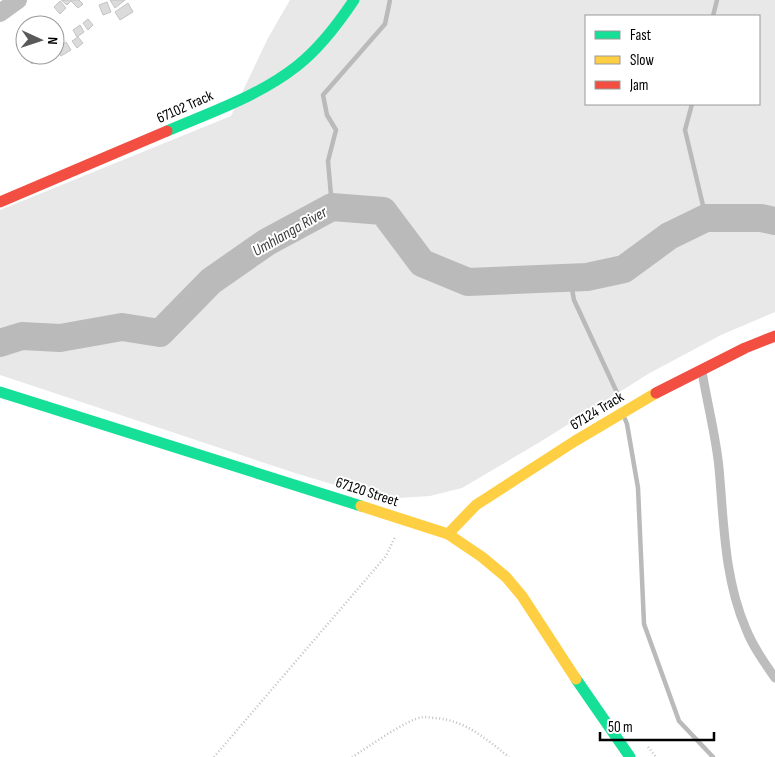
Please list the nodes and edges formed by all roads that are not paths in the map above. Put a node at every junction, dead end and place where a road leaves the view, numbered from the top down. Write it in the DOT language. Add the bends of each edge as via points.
graph roads {
  1 [pos="18,0"];
  2 [pos="354,0"];
  3 [pos="0,13"];
  4 [pos="0,202"];
  5 [pos="775,336"];
  6 [pos="701,370"];
  7 [pos="0,392"];
  8 [pos="448,534"];
  9 [pos="775,678"];
  10 [pos="630,757"];
  1 -- 3 [label="street"];
  2 -- 4 [label="street, 67102 Track" via="338,25 314,50 289,72 266,86 137,145"];
  5 -- 6 [label="street, 67124 Track"];
  6 -- 8 [label="street, 67124 Track" via="653,395 512,481 476,505"];
  6 -- 9 [label="lane" via="719,467 726,556 733,589 745,629"];
  7 -- 8 [label="street, 67120 Street"];
  8 -- 10 [label="street, 67120 Street" via="506,577 522,596"];
}
